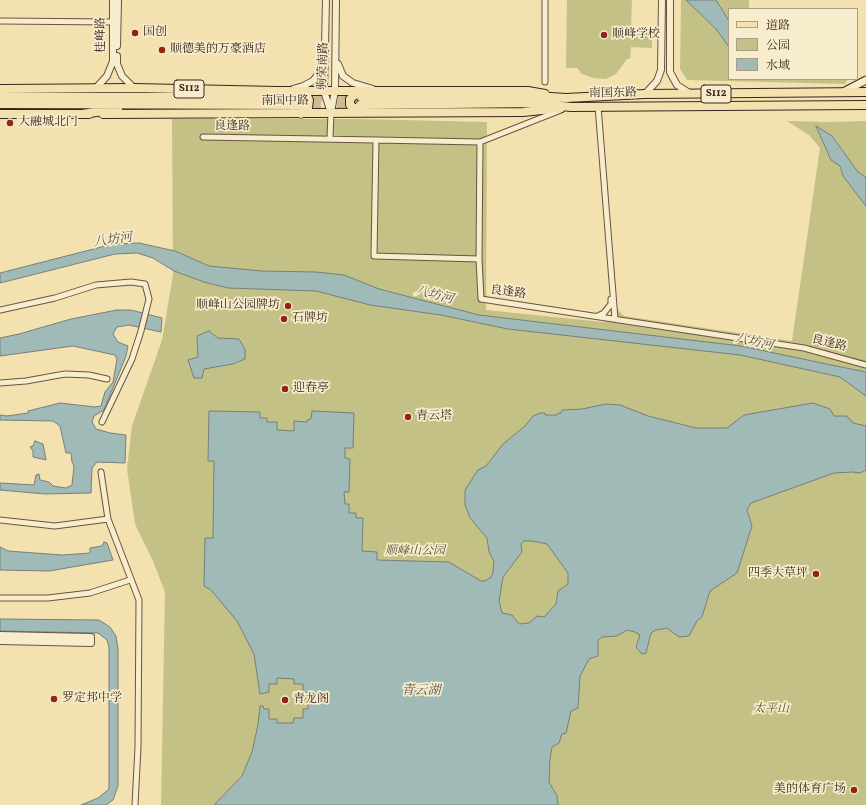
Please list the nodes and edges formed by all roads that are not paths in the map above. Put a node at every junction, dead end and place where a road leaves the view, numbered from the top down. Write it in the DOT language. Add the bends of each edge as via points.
graph roads {
  1 [pos="113,0"];
  2 [pos="118,0"];
  3 [pos="326,0"];
  4 [pos="336,0"];
  5 [pos="545,0"];
  6 [pos="662,0"];
  7 [pos="670,0"];
  8 [pos="0,21"];
  9 [pos="113,22"];
  10 [pos="325,51"];
  11 [pos="336,52"];
  12 [pos="866,80"];
  13 [pos="544,82"];
  14 [pos="96,88"];
  15 [pos="134,88"];
  16 [pos="0,90"];
  17 [pos="324,90"];
  18 [pos="278,91"];
  19 [pos="292,91"];
  20 [pos="336,91"];
  21 [pos="377,91"];
  22 [pos="842,92"];
  23 [pos="866,92"];
  24 [pos="645,94"];
  25 [pos="692,94"];
  26 [pos="0,97"];
  27 [pos="566,98"];
  28 [pos="362,101"];
  29 [pos="0,104"];
  30 [pos="148,105"];
  31 [pos="300,105"];
  32 [pos="866,105"];
  33 [pos="598,106"];
  34 [pos="571,107"];
  35 [pos="331,113"];
  36 [pos="0,114"];
  37 [pos="82,114"];
  38 [pos="203,137"];
  39 [pos="330,138"];
  40 [pos="376,140"];
  41 [pos="480,142"];
  42 [pos="479,259"];
  43 [pos="612,291"];
  44 [pos="0,310"];
  45 [pos="598,316"];
  46 [pos="615,319"];
  47 [pos="866,365"];
  48 [pos="107,379"];
  49 [pos="0,383"];
  50 [pos="102,422"];
  51 [pos="101,472"];
  52 [pos="108,519"];
  53 [pos="0,520"];
  54 [pos="130,580"];
  55 [pos="0,598"];
  56 [pos="0,635"];
  57 [pos="0,641"];
  58 [pos="136,805"];
  1 -- 9 [label="street, 桂峰路"];
  2 -- 15 [label="street" via="117,64 122,76"];
  3 -- 10 [label="street, 驹荣南路"];
  4 -- 11 [label="street, 驹荣南路"];
  5 -- 13 [label="street"];
  6 -- 24 [label="street" via="661,70 657,81"];
  7 -- 25 [label="street" via="670,72 677,85"];
  8 -- 9 [label="street"];
  9 -- 14 [label="street, 桂峰路" via="113,61 107,76"];
  10 -- 17 [label="street, 驹荣南路"];
  10 -- 18 [label="street" via="322,69 312,81"];
  11 -- 20 [label="street, 驹荣南路"];
  11 -- 21 [label="street" via="343,76 353,83"];
  12 -- 22 [label="main road"];
  14 -- 15 [label="main road, 南国中路 / S112"];
  14 -- 16 [label="main road, 南国中路 / S112"];
  15 -- 18 [label="main road, 南国中路 / S112"];
  17 -- 19 [label="main road, 南国中路 / S112"];
  17 -- 20 [label="main road, 南国中路 / S112"];
  17 -- 35 [label="street, 驹荣南路"];
  18 -- 19 [label="main road, 南国中路 / S112"];
  19 -- 31 [label="main road" via="306,94 309,100 308,108"];
  20 -- 28 [label="main road, 南国中路 / S112"];
  20 -- 35 [label="street, 驹荣南路"];
  21 -- 27 [label="main road, 南国中路 / S112" via="528,91"];
  21 -- 28 [label="main road, 南国中路 / S112"];
  22 -- 23 [label="main road, 南国东路 / S112"];
  22 -- 25 [label="main road, 南国东路 / S112"];
  24 -- 25 [label="main road, 南国东路 / S112"];
  24 -- 27 [label="main road, 南国东路 / S112"];
  26 -- 31 [label="main road, 南国中路 / S112"];
  27 -- 28 [label="main road, 南国东路 / S112" via="536,96"];
  28 -- 34 [label="main road, 南国东路 / S112" via="535,103"];
  28 -- 35 [label="main road, 南国中路"];
  29 -- 30 [label="main road, 南国中路 / S112"];
  30 -- 31 [label="main road, 南国中路 / S112"];
  30 -- 37 [label="main road"];
  31 -- 35 [label="main road, 南国中路"];
  31 -- 37 [label="main road, 南国中路"];
  32 -- 33 [label="main road, 南国东路 / S112"];
  33 -- 34 [label="main road, 南国东路 / S112"];
  33 -- 43 [label="street"];
  34 -- 41 [label="street"];
  35 -- 39 [label="street"];
  36 -- 37 [label="main road, 南国中路"];
  38 -- 39 [label="street, 良逢路"];
  39 -- 40 [label="street, 良逢路"];
  40 -- 41 [label="street, 良逢路"];
  40 -- 42 [label="street" via="374,256"];
  41 -- 42 [label="street"];
  42 -- 45 [label="street, 良逢路" via="481,299"];
  43 -- 45 [label="street" via="610,304 604,313"];
  43 -- 46 [label="street"];
  44 -- 50 [label="street" via="55,298 96,285 131,282 145,284 149,299 142,331 132,359"];
  45 -- 46 [label="street, 良逢路"];
  46 -- 47 [label="street, 良逢路" via="804,348"];
  48 -- 49 [label="street" via="65,374"];
  51 -- 52 [label="street"];
  52 -- 53 [label="street" via="56,526"];
  52 -- 54 [label="street"];
  54 -- 55 [label="street" via="90,593 48,598"];
  54 -- 58 [label="street" via="139,600"];
  56 -- 57 [label="street" via="91,636 91,643"];
}
